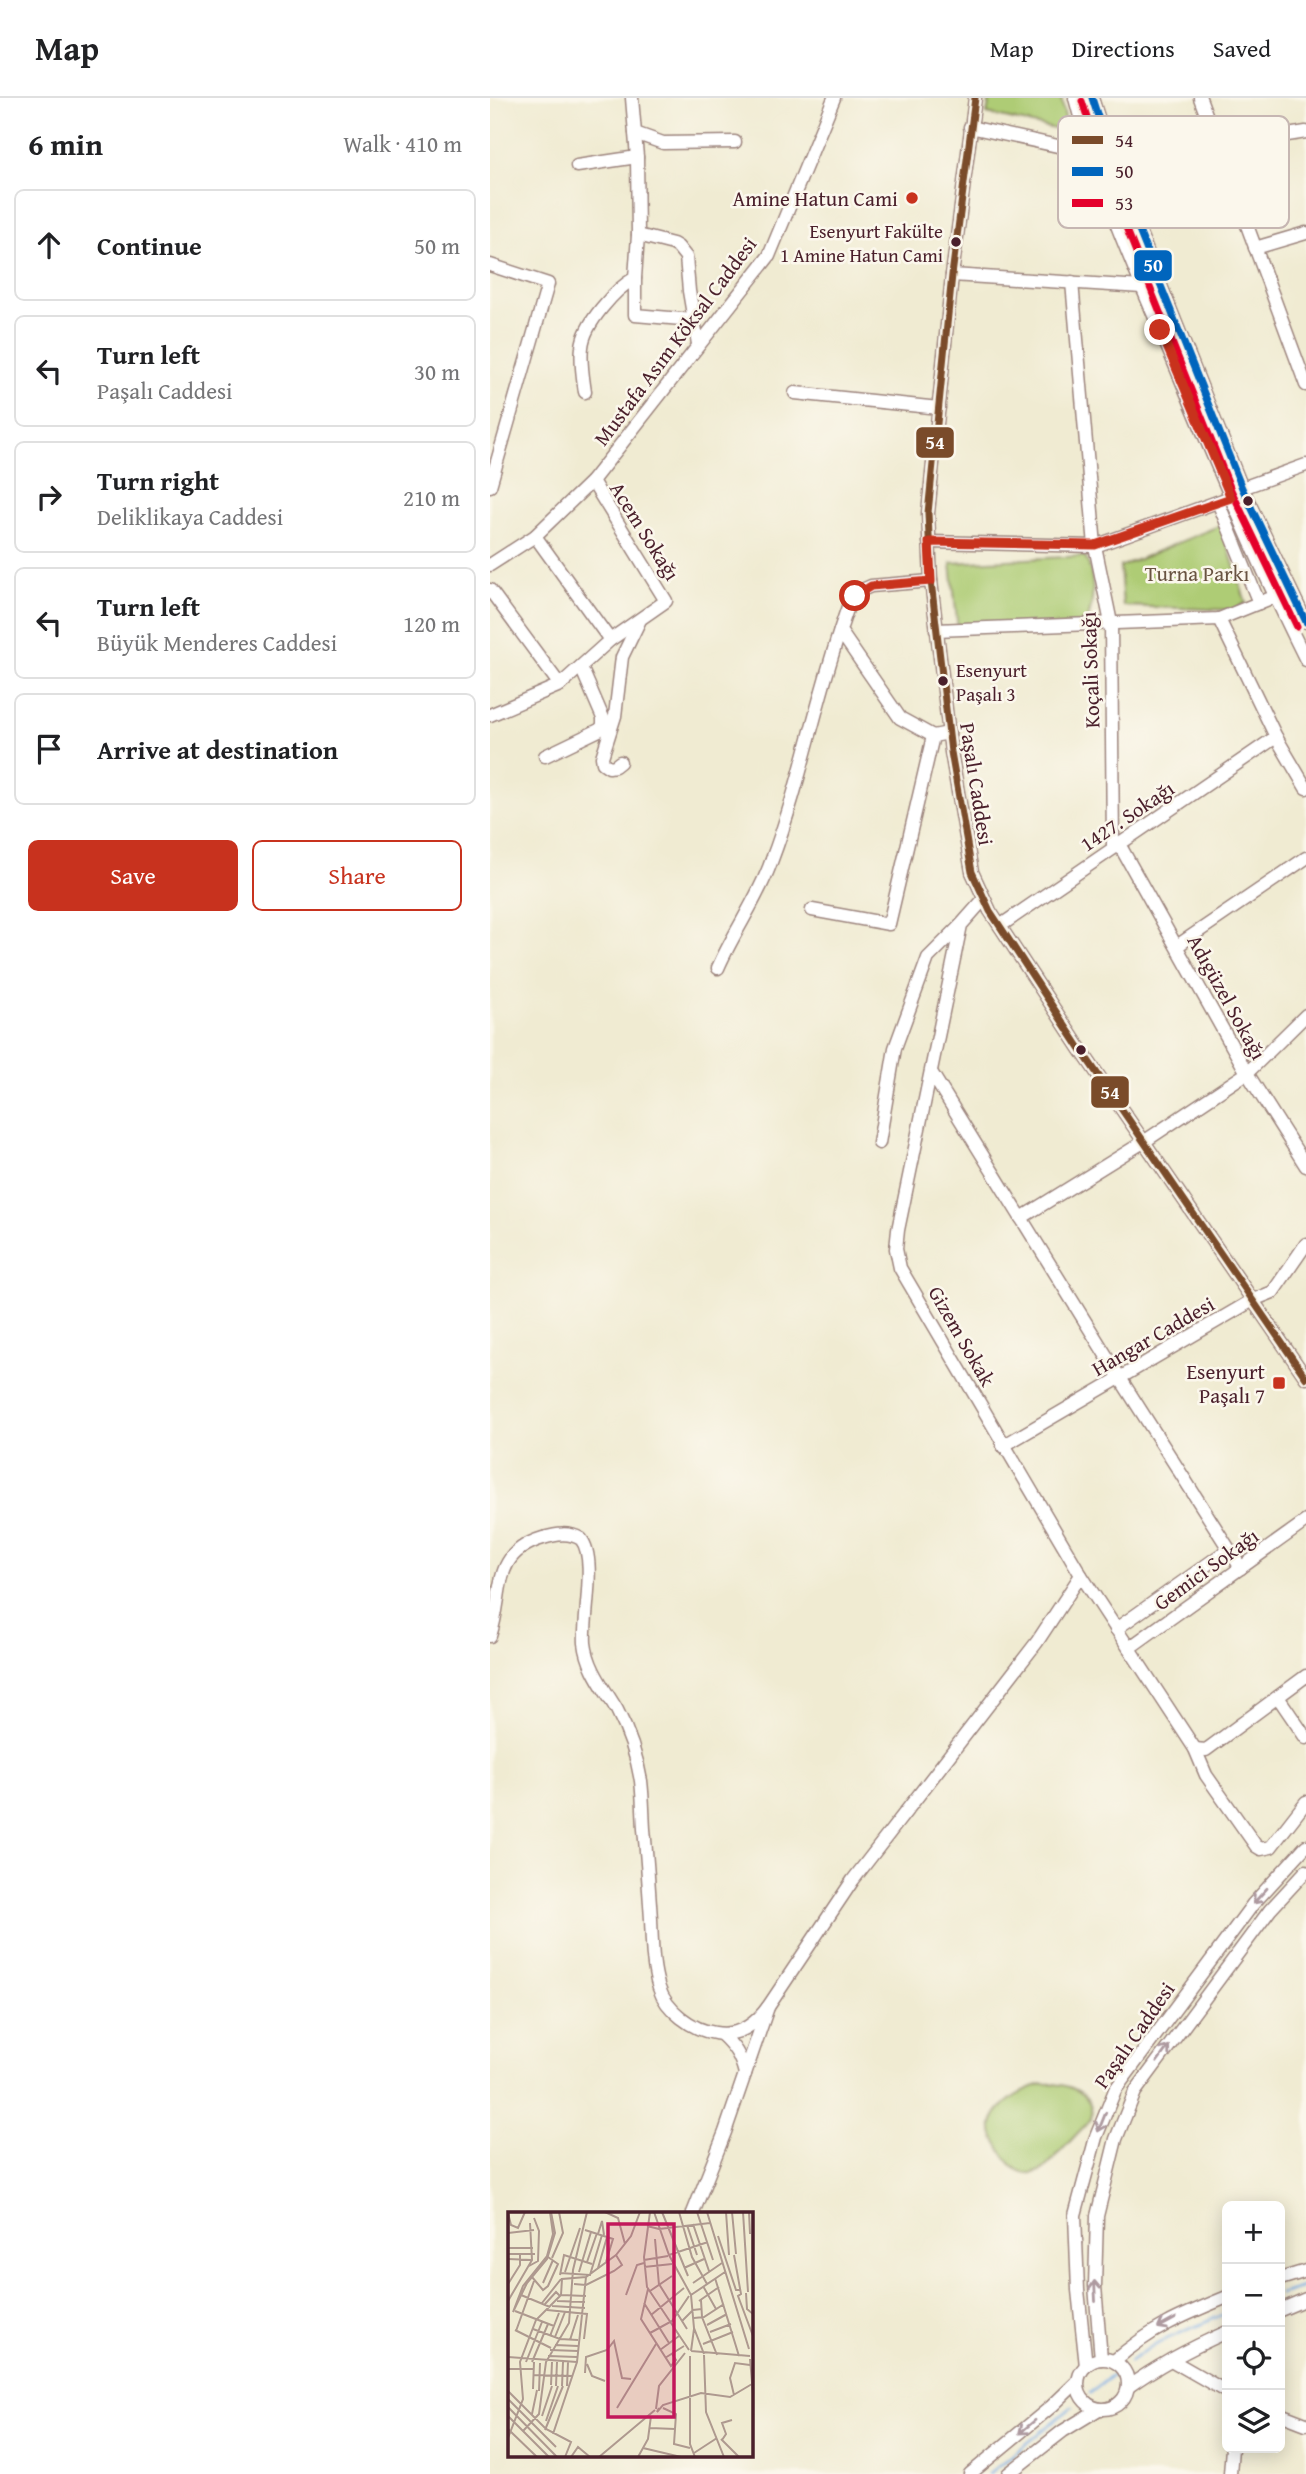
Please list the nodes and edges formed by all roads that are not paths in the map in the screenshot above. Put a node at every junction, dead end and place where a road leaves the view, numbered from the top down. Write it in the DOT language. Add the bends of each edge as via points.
graph roads {
  1 [pos="632,98"];
  2 [pos="834,98"];
  3 [pos="975,98"];
  4 [pos="1075,98"];
  5 [pos="1092,98"];
  6 [pos="1200,98"];
  7 [pos="1080,116"];
  8 [pos="1098,116"];
  9 [pos="1206,116"];
  10 [pos="970,127"];
  11 [pos="635,133"];
  12 [pos="735,142"];
  13 [pos="1058,146"];
  14 [pos="637,156"];
  15 [pos="577,166"];
  16 [pos="1119,228"];
  17 [pos="1139,228"];
  18 [pos="1247,228"];
  19 [pos="1306,233"];
  20 [pos="638,234"];
  21 [pos="1255,248"];
  22 [pos="490,265"];
  23 [pos="952,275"];
  24 [pos="635,278"];
  25 [pos="1072,282"];
  26 [pos="1142,287"];
  27 [pos="693,320"];
  28 [pos="698,344"];
  29 [pos="1306,344"];
  30 [pos="1293,349"];
  31 [pos="1306,385"];
  32 [pos="585,392"];
  33 [pos="795,393"];
  34 [pos="939,408"];
  35 [pos="493,461"];
  36 [pos="1306,465"];
  37 [pos="592,481"];
  38 [pos="490,486"];
  39 [pos="1242,488"];
  40 [pos="1231,498"];
  41 [pos="1217,502"];
  42 [pos="535,536"];
  43 [pos="929,542"];
  44 [pos="1095,545"];
  45 [pos="490,565"];
  46 [pos="931,581"];
  47 [pos="490,590"];
  48 [pos="1276,596"];
  49 [pos="1259,603"];
  50 [pos="640,619"];
  51 [pos="1219,619"];
  52 [pos="1306,622"];
  53 [pos="1111,623"];
  54 [pos="936,630"];
  55 [pos="840,631"];
  56 [pos="610,640"];
  57 [pos="1306,660"];
  58 [pos="581,667"];
  59 [pos="560,685"];
  60 [pos="491,713"];
  61 [pos="949,733"];
  62 [pos="933,736"];
  63 [pos="1276,737"];
  64 [pos="545,756"];
  65 [pos="620,762"];
  66 [pos="1306,788"];
  67 [pos="1116,846"];
  68 [pos="1306,858"];
  69 [pos="984,899"];
  70 [pos="812,910"];
  71 [pos="961,925"];
  72 [pos="1000,926"];
  73 [pos="1177,946"];
  74 [pos="718,968"];
  75 [pos="1306,1015"];
  76 [pos="930,1072"];
  77 [pos="1247,1073"];
  78 [pos="1145,1141"];
  79 [pos="879,1143"];
  80 [pos="1306,1166"];
  81 [pos="1021,1218"];
  82 [pos="1306,1244"];
  83 [pos="1253,1300"];
  84 [pos="1120,1378"];
  85 [pos="1306,1378"];
  86 [pos="1003,1446"];
  87 [pos="1306,1521"];
  88 [pos="1229,1549"];
  89 [pos="1241,1567"];
  90 [pos="1081,1574"];
  91 [pos="1116,1629"];
  92 [pos="490,1636"];
  93 [pos="1129,1648"];
  94 [pos="1306,1676"];
  95 [pos="1278,1697"];
  96 [pos="1306,1738"];
  97 [pos="1195,1749"];
  98 [pos="1306,1802"];
  99 [pos="1306,1846"];
  100 [pos="1306,1871"];
  101 [pos="768,2007"];
  102 [pos="721,2034"];
  103 [pos="745,2074"];
  104 [pos="692,2212"];
  105 [pos="1306,2271"];
  106 [pos="1285,2277"];
  107 [pos="1222,2299"];
  108 [pos="1306,2299"];
  109 [pos="1285,2308"];
  110 [pos="1222,2334"];
  111 [pos="1107,2360"];
  112 [pos="1171,2360"];
  113 [pos="1086,2366"];
  114 [pos="1078,2381"];
  115 [pos="1128,2387"];
  116 [pos="1224,2390"];
  117 [pos="1099,2409"];
  118 [pos="1285,2416"];
  119 [pos="1306,2424"];
  120 [pos="1232,2453"];
  121 [pos="1022,2468"];
  122 [pos="970,2474"];
  123 [pos="1008,2474"];
  124 [pos="1230,2474"];
  1 -- 11 [label="street"];
  2 -- 28 [label="street, Mustafa Asım Köksal Caddesi" via="769,256"];
  3 -- 10 [label="street, Paşalı Caddesi"];
  4 -- 7 [label="street"];
  5 -- 8 [label="street"];
  6 -- 9 [label="street"];
  10 -- 13 [label="street"];
  10 -- 23 [label="street, Paşalı Caddesi"];
  11 -- 12 [label="street" via="663,143"];
  11 -- 14 [label="street"];
  14 -- 15 [label="street"];
  14 -- 20 [label="street"];
  16 -- 26 [label="street"];
  17 -- 39 [label="street"];
  18 -- 21 [label="street"];
  19 -- 21 [label="street"];
  20 -- 24 [label="street"];
  20 -- 27 [label="street" via="683,251"];
  21 -- 30 [label="street"];
  22 -- 35 [label="street" via="548,284"];
  23 -- 25 [label="street"];
  23 -- 34 [label="street, Paşalı Caddesi"];
  24 -- 27 [label="street" via="635,315"];
  24 -- 32 [label="street" via="613,294 586,334 581,356"];
  25 -- 26 [label="street"];
  25 -- 44 [label="street, Koçali Sokağı"];
  26 -- 40 [label="street"];
  27 -- 28 [label="street"];
  28 -- 37 [label="street, Mustafa Asım Köksal Caddesi"];
  29 -- 30 [label="street"];
  30 -- 31 [label="street"];
  33 -- 34 [label="street"];
  34 -- 43 [label="street, Paşalı Caddesi"];
  35 -- 38 [label="street"];
  36 -- 39 [label="street"];
  37 -- 42 [label="street, Mustafa Asım Köksal Caddesi"];
  37 -- 50 [label="street, Acem Sokağı" via="666,601"];
  39 -- 52 [label="street"];
  40 -- 41 [label="street"];
  40 -- 48 [label="street"];
  41 -- 44 [label="street"];
  41 -- 49 [label="street"];
  42 -- 45 [label="street, Mustafa Asım Köksal Caddesi"];
  42 -- 56 [label="street"];
  43 -- 44 [label="street"];
  43 -- 46 [label="street, Paşalı Caddesi"];
  44 -- 53 [label="street, Koçali Sokağı"];
  46 -- 54 [label="street, Paşalı Caddesi"];
  46 -- 55 [label="street" via="862,590 849,604"];
  47 -- 59 [label="street"];
  48 -- 49 [label="street"];
  48 -- 57 [label="street"];
  49 -- 51 [label="street"];
  50 -- 56 [label="street"];
  50 -- 65 [label="street" via="622,657 615,716 602,757 609,767"];
  51 -- 53 [label="street"];
  51 -- 63 [label="street"];
  53 -- 54 [label="street"];
  53 -- 67 [label="street, Koçali Sokağı"];
  54 -- 61 [label="street, Paşalı Caddesi"];
  55 -- 62 [label="street" via="900,718"];
  55 -- 74 [label="street" via="771,863"];
  56 -- 58 [label="street"];
  58 -- 59 [label="street"];
  58 -- 64 [label="street" via="603,726"];
  59 -- 60 [label="street"];
  61 -- 62 [label="street"];
  61 -- 69 [label="street, Paşalı Caddesi" via="972,872"];
  62 -- 70 [label="street" via="889,924"];
  63 -- 66 [label="street"];
  63 -- 67 [label="street, 1427. Sokağı"];
  67 -- 72 [label="street, 1427. Sokağı"];
  67 -- 73 [label="street, Adıgüzel Sokağı"];
  68 -- 73 [label="street"];
  69 -- 71 [label="street, Gizem Sokak"];
  69 -- 72 [label="street, Paşalı Caddesi"];
  71 -- 76 [label="street, Gizem Sokak"];
  71 -- 79 [label="street" via="928,958 923,971 895,1048"];
  72 -- 78 [label="street, Paşalı Caddesi"];
  73 -- 77 [label="street, Adıgüzel Sokağı"];
  75 -- 77 [label="street"];
  76 -- 81 [label="street"];
  76 -- 86 [label="street, Gizem Sokak" via="896,1249 900,1268"];
  77 -- 78 [label="street"];
  77 -- 80 [label="street, Adıgüzel Sokağı"];
  78 -- 81 [label="street"];
  78 -- 83 [label="street, Paşalı Caddesi"];
  81 -- 84 [label="street"];
  82 -- 83 [label="street, Hangar Caddesi" via="1273,1292"];
  83 -- 84 [label="street, Hangar Caddesi"];
  83 -- 85 [label="street, Paşalı Caddesi"];
  84 -- 86 [label="street, Hangar Caddesi"];
  84 -- 88 [label="street"];
  86 -- 90 [label="street, Gizem Sokak"];
  87 -- 89 [label="street, Gemici Sokağı"];
  88 -- 89 [label="street"];
  88 -- 91 [label="street"];
  89 -- 93 [label="street, Gemici Sokağı"];
  90 -- 91 [label="street, Gizem Sokak"];
  90 -- 101 [label="street" via="1037,1642 853,1880"];
  91 -- 93 [label="street, Gizem Sokak"];
  92 -- 102 [label="street" via="500,1573 513,1552 547,1537 567,1534 581,1539 589,1555 586,1646 596,1676 618,1712 641,1781 659,1989 669,2007 685,2020"];
  93 -- 97 [label="street, Gizem Sokak"];
  94 -- 95 [label="street"];
  95 -- 96 [label="street"];
  95 -- 97 [label="street" via="1206,1750"];
  97 -- 98 [label="street, Gizem Sokak" via="1206,1775 1258,1847 1270,1847"];
  99 -- 113 [label="street, Paşalı Caddesi, one-way" via="1253,1904 1115,2090 1096,2137 1075,2216"];
  111 -- 100 [label="street, Paşalı Caddesi, one-way" via="1095,2286 1097,2216 1116,2139 1135,2092 1270,1910"];
  101 -- 102 [label="street" via="745,2030"];
  101 -- 103 [label="street"];
  102 -- 103 [label="street" via="741,2058"];
  103 -- 104 [label="street"];
  105 -- 106 [label="street"];
  107 -- 111 [label="street, one-way" via="1171,2320"];
  108 -- 109 [label="street"];
  110 -- 112 [label="street"];
  111 -- 113 [label="street"];
  111 -- 115 [label="street" via="1121,2366"];
  112 -- 115 [label="street"];
  112 -- 116 [label="street"];
  113 -- 114 [label="street"];
  114 -- 117 [label="street" via="1083,2401"];
  114 -- 122 [label="street, one-way"];
  115 -- 117 [label="street" via="1125,2397"];
  117 -- 121 [label="street" via="1063,2431"];
  118 -- 119 [label="street"];
  120 -- 124 [label="street"];
  121 -- 123 [label="street"];
}
